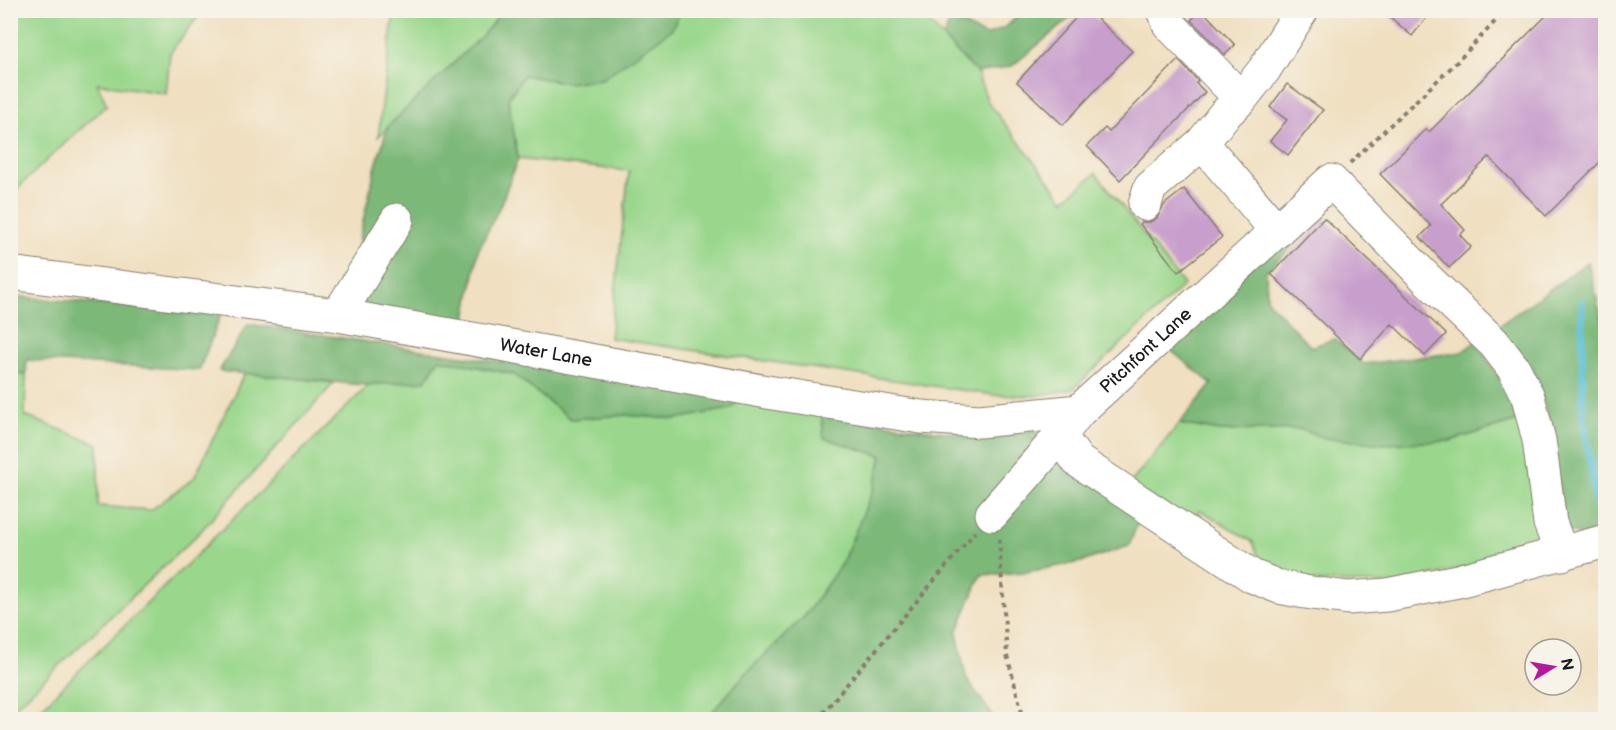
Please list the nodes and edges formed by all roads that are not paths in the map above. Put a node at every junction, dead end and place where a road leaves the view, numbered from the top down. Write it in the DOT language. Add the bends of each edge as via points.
graph roads {
  1 [pos="1164,10"];
  2 [pos="1302,10"];
  3 [pos="1241,99"];
  4 [pos="1202,142"];
  5 [pos="1145,204"];
  6 [pos="397,220"];
  7 [pos="1277,231"];
  8 [pos="10,273"];
  9 [pos="338,315"];
  10 [pos="1070,423"];
  11 [pos="992,513"];
  12 [pos="1605,541"];
  13 [pos="1562,554"];
  1 -- 3 [label="lane" via="1169,24"];
  2 -- 3 [label="lane"];
  3 -- 4 [label="lane"];
  4 -- 5 [label="lane" via="1150,188"];
  4 -- 7 [label="lane"];
  6 -- 9 [label="lane"];
  7 -- 10 [label="lane, Pitchfont Lane"];
  7 -- 13 [label="lane, Pitchfont Lane" via="1331,181 1494,343 1514,369 1528,397 1539,440 1550,523"];
  8 -- 9 [label="lane, Water Lane"];
  9 -- 10 [label="lane, Water Lane" via="921,417"];
  10 -- 11 [label="lane, Pitchfont Lane"];
  10 -- 13 [label="lane" via="1078,461 1252,576 1279,586 1348,598 1386,595 1458,582"];
  12 -- 13 [label="lane"];
}
